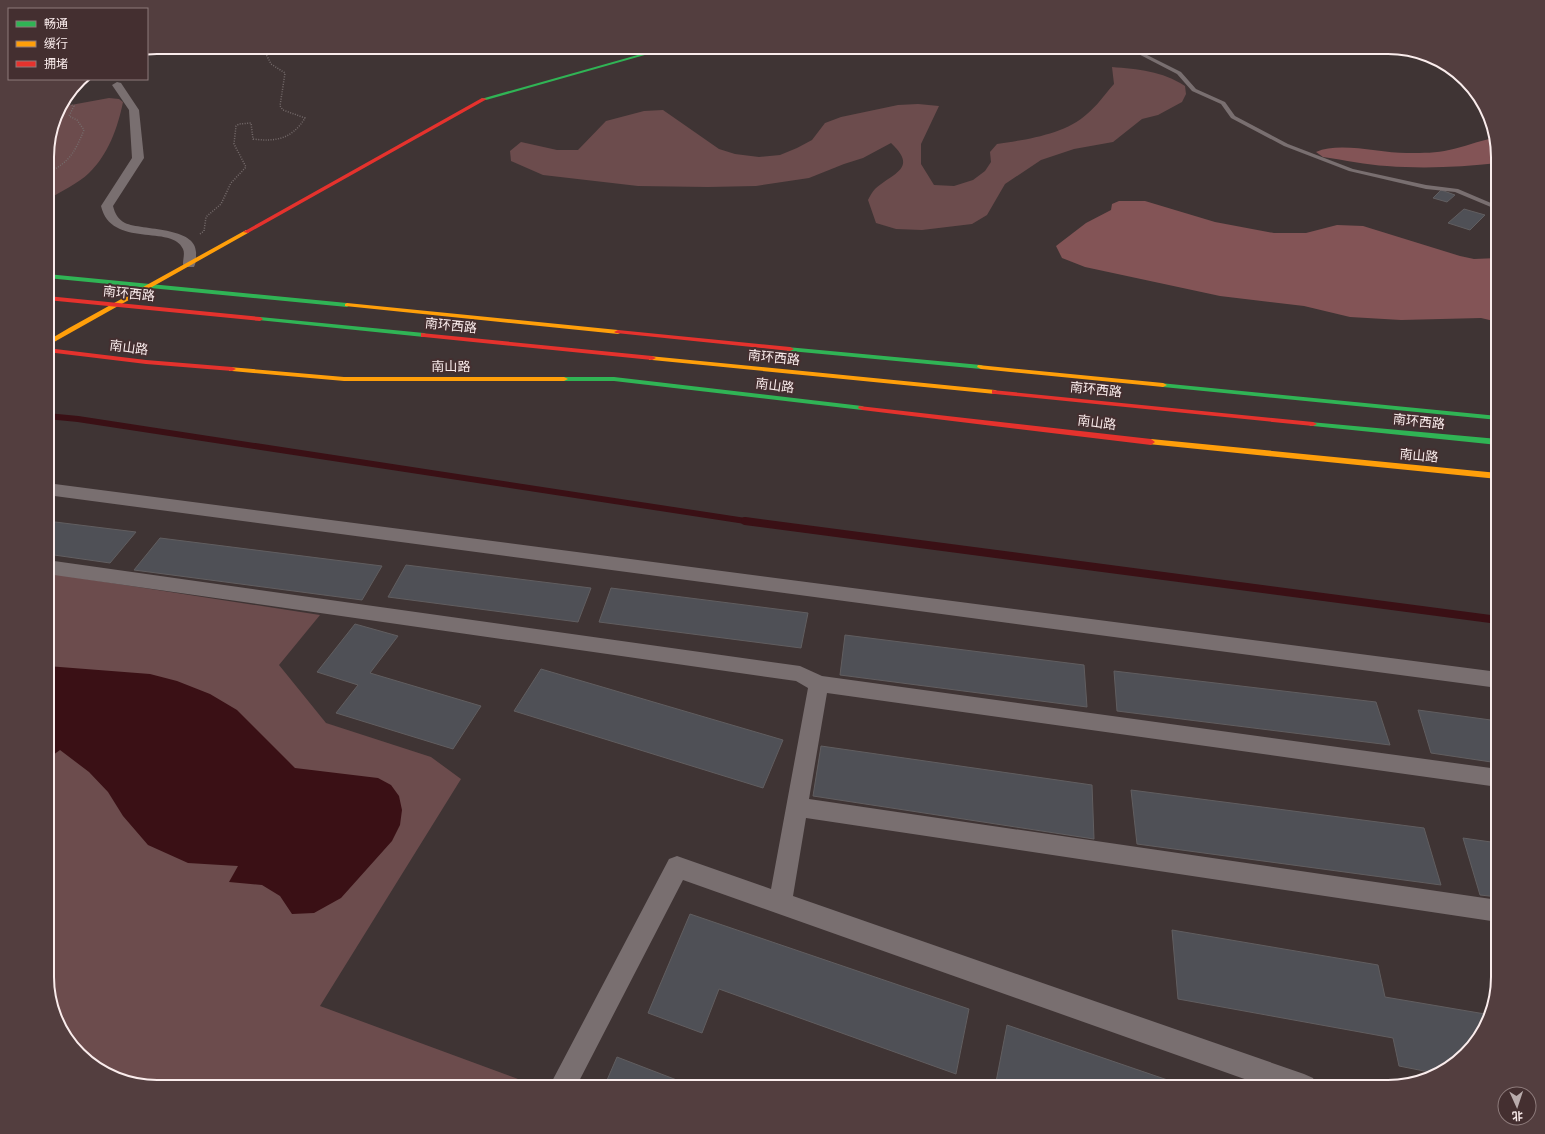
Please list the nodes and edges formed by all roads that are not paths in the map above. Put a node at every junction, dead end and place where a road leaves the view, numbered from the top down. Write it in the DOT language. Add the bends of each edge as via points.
graph roads {
  1 [pos="647,54"];
  2 [pos="1141,54"];
  3 [pos="117,85"];
  4 [pos="1491,205"];
  5 [pos="189,264"];
  6 [pos="54,277"];
  7 [pos="54,299"];
  8 [pos="54,340"];
  9 [pos="54,351"];
  10 [pos="1491,417"];
  11 [pos="1491,441"];
  12 [pos="1491,475"];
  13 [pos="54,490"];
  14 [pos="54,568"];
  15 [pos="1491,679"];
  16 [pos="819,684"];
  17 [pos="1491,777"];
  18 [pos="797,807"];
  19 [pos="780,904"];
  20 [pos="1491,911"];
  21 [pos="566,1080"];
  22 [pos="1284,1080"];
  1 -- 5 [label="main road" via="479,100"];
  2 -- 4 [label="lane" via="1179,73 1194,90 1223,103 1232,117 1286,145 1351,170 1426,188 1456,190"];
  3 -- 5 [label="street" via="134,110 138,158 108,206 110,217 121,226 180,237 189,244 192,253"];
  5 -- 8 [label="main road" via="95,314"];
  6 -- 10 [label="main road, 南环西路"];
  7 -- 11 [label="main road, 南环西路"];
  9 -- 12 [label="main road, 南山路" via="146,362 344,379 614,379 1197,447"];
  13 -- 15 [label="street"];
  14 -- 16 [label="street" via="800,674"];
  16 -- 17 [label="street"];
  16 -- 18 [label="street"];
  18 -- 19 [label="street"];
  18 -- 20 [label="street"];
  19 -- 21 [label="street" via="677,867"];
  19 -- 22 [label="street"];
}
